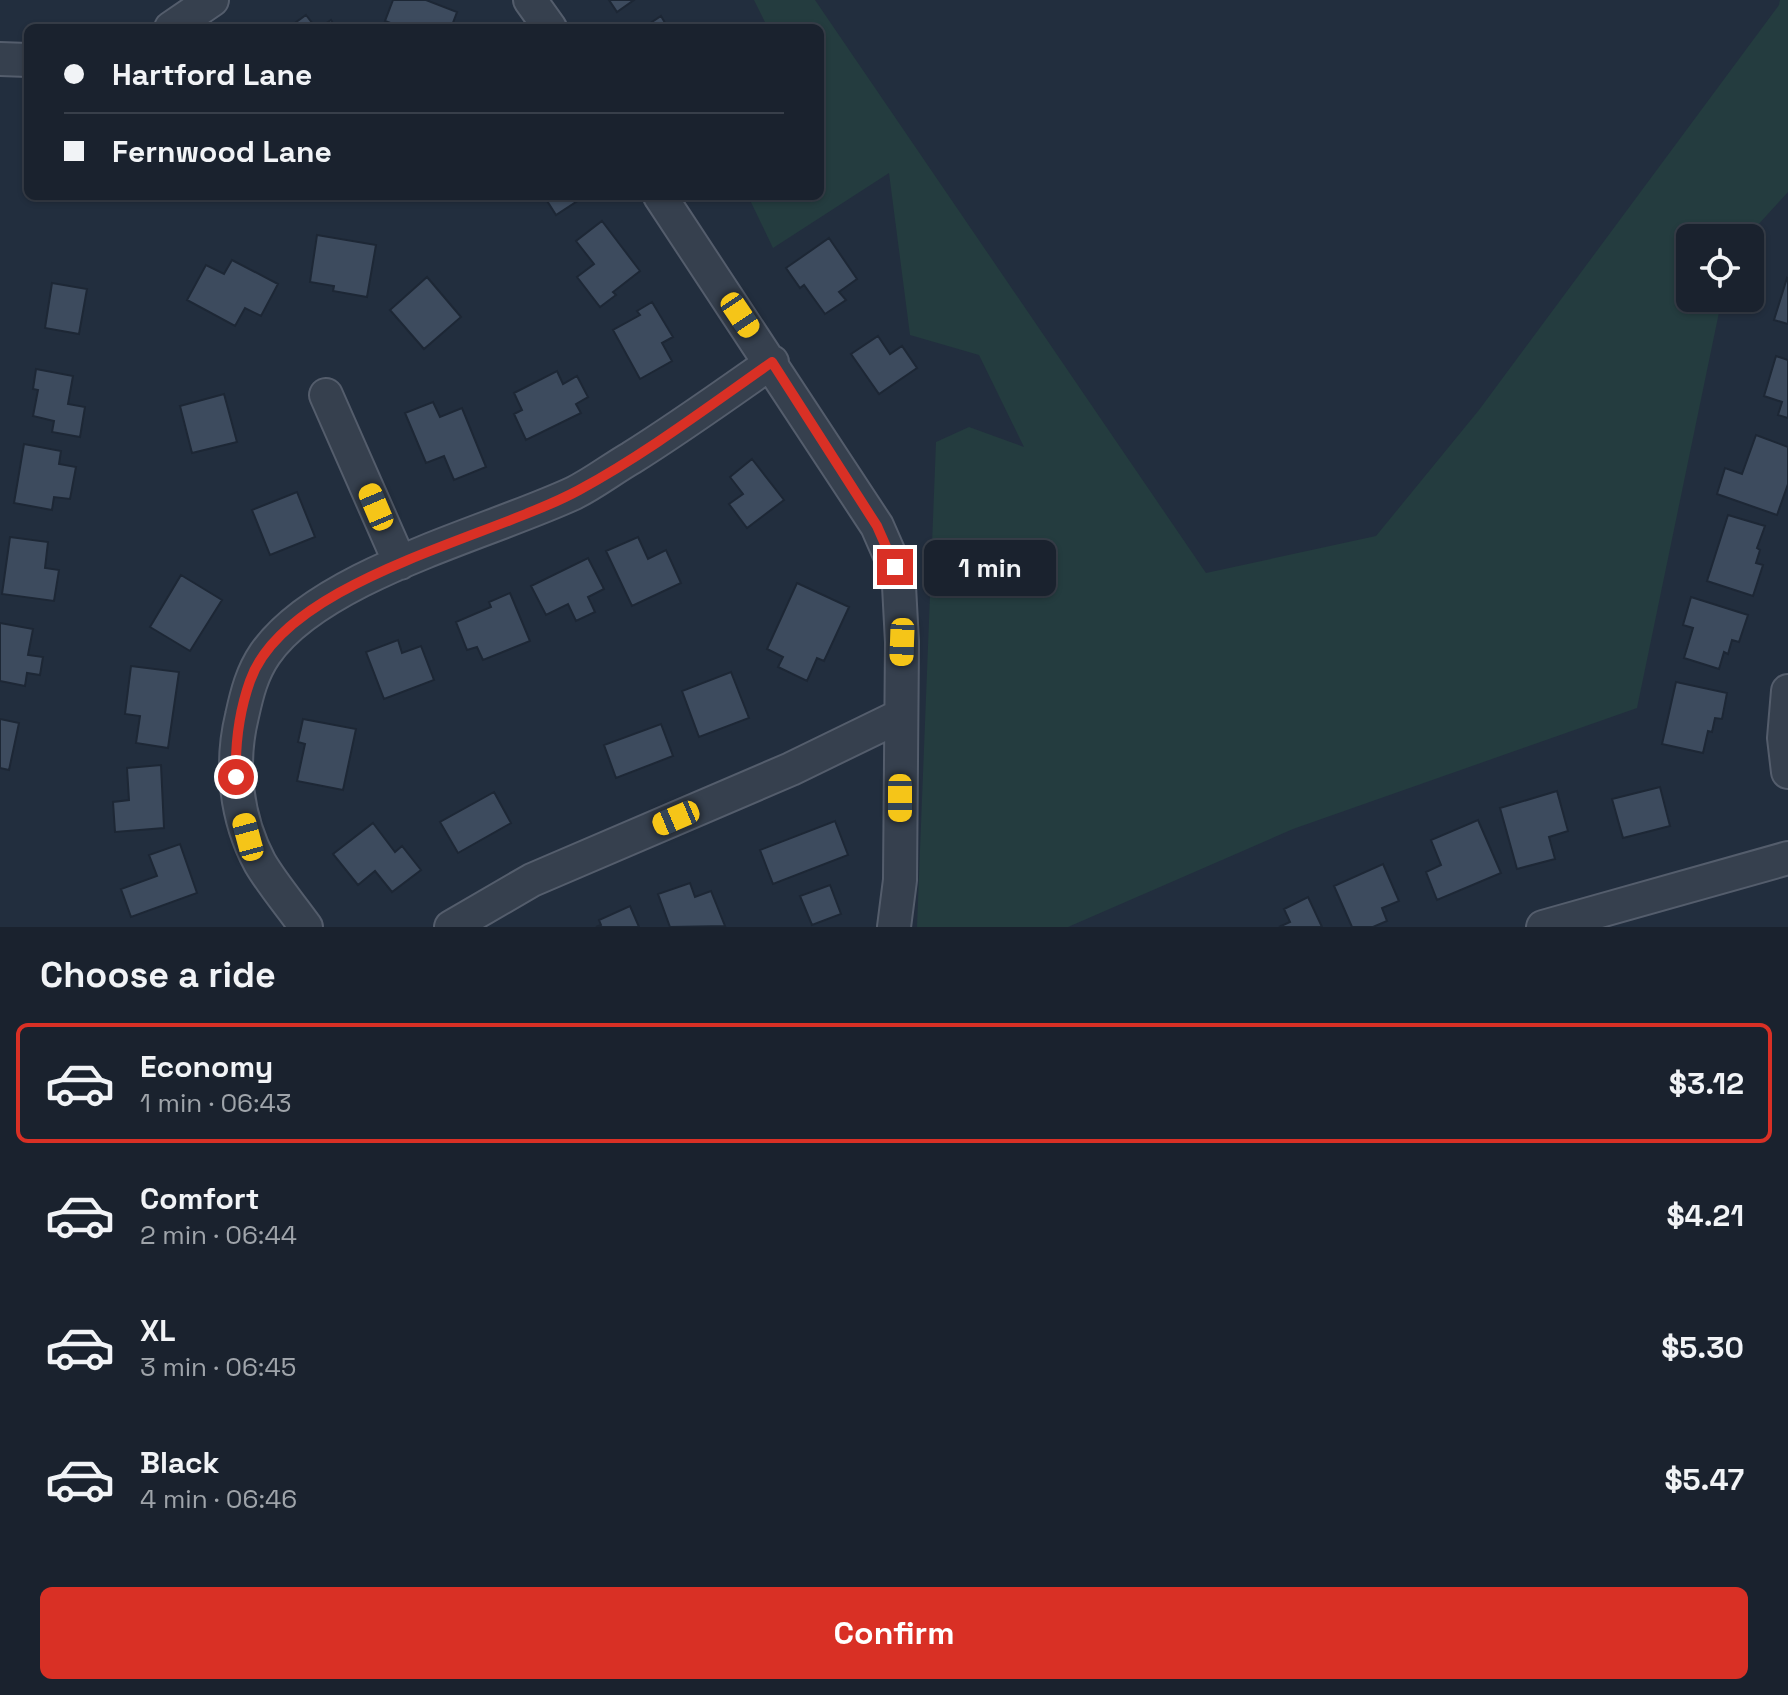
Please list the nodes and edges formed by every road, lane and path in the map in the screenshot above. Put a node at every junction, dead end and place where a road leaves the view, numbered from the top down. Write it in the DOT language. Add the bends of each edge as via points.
graph roads {
  1 [pos="212,0"];
  2 [pos="530,0"];
  3 [pos="177,24"];
  4 [pos="547,24"];
  5 [pos="0,59"];
  6 [pos="24,60"];
  7 [pos="663,200"];
  8 [pos="772,362"];
  9 [pos="326,395"];
  10 [pos="400,563"];
  11 [pos="1788,691"];
  12 [pos="900,716"];
  13 [pos="1788,772"];
  14 [pos="1788,858"];
  15 [pos="306,927"];
  16 [pos="451,927"];
  17 [pos="894,927"];
  18 [pos="1543,927"];
  1 -- 3 [label="street"];
  2 -- 4 [label="street"];
  5 -- 6 [label="street"];
  7 -- 8 [label="street"];
  8 -- 10 [label="street" via="579,490"];
  8 -- 12 [label="street" via="877,526 895,567 902,642"];
  9 -- 10 [label="street"];
  10 -- 15 [label="street" via="332,595 299,618 266,652 250,679 235,742 241,811 262,865"];
  11 -- 13 [label="street"];
  12 -- 16 [label="street" via="791,769 532,880"];
  12 -- 17 [label="street" via="900,880"];
  14 -- 18 [label="street"];
}
